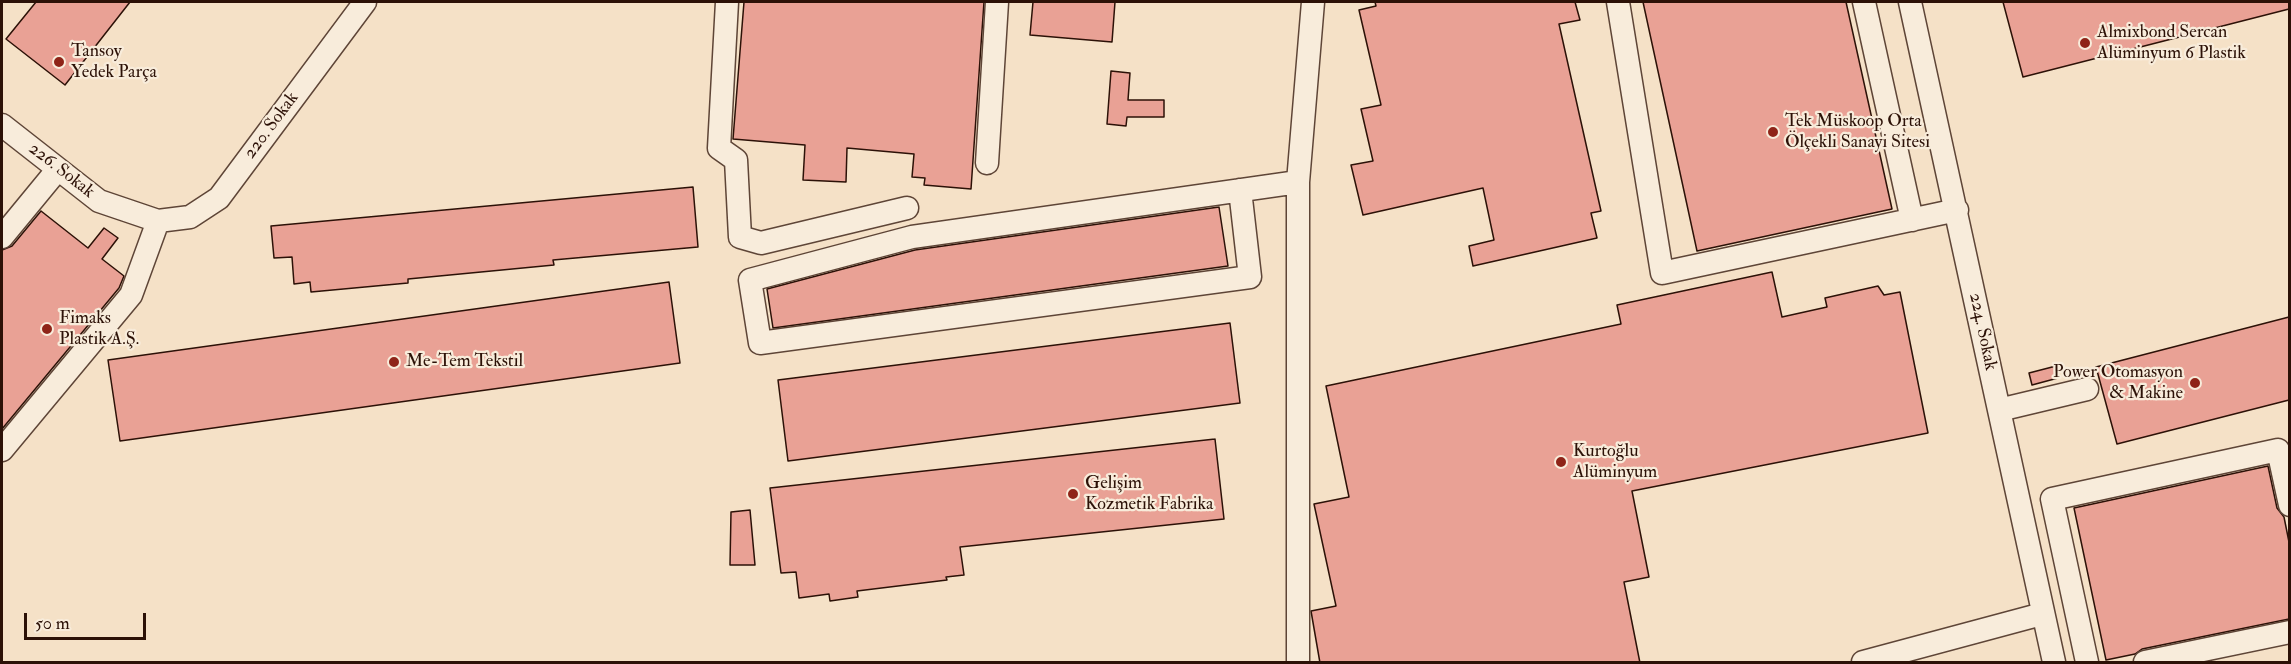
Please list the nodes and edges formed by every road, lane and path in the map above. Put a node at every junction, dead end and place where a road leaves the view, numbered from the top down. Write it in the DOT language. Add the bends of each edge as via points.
graph roads {
  1 [pos="365,2"];
  2 [pos="727,2"];
  3 [pos="998,2"];
  4 [pos="1313,2"];
  5 [pos="1618,2"];
  6 [pos="1864,2"];
  7 [pos="1910,2"];
  8 [pos="2,125"];
  9 [pos="987,163"];
  10 [pos="58,169"];
  11 [pos="1298,182"];
  12 [pos="1240,190"];
  13 [pos="907,208"];
  14 [pos="1957,210"];
  15 [pos="1912,220"];
  16 [pos="158,221"];
  17 [pos="2,237"];
  18 [pos="2087,389"];
  19 [pos="1999,410"];
  20 [pos="2,450"];
  21 [pos="2289,505"];
  22 [pos="2071,588"];
  23 [pos="2040,604"];
  24 [pos="2289,632"];
  25 [pos="1298,663"];
  26 [pos="1863,663"];
  27 [pos="2054,663"];
  28 [pos="2087,663"];
  29 [pos="2145,663"];
  1 -- 16 [label="street, 220. Sokak" via="219,198 190,217"];
  2 -- 13 [label="street" via="718,148 736,160 740,237 761,243"];
  3 -- 9 [label="street"];
  4 -- 11 [label="street"];
  5 -- 15 [label="street" via="1662,273"];
  6 -- 15 [label="street"];
  7 -- 14 [label="street, 224. Sokak"];
  8 -- 10 [label="street, 226. Sokak"];
  10 -- 16 [label="street, 226. Sokak" via="99,201"];
  10 -- 17 [label="street"];
  11 -- 12 [label="street"];
  11 -- 25 [label="street"];
  12 -- 12 [label="street" via="912,237 750,280 760,343 1250,277"];
  14 -- 15 [label="street"];
  14 -- 19 [label="street, 224. Sokak"];
  16 -- 20 [label="street" via="131,295"];
  18 -- 19 [label="street"];
  19 -- 23 [label="street, 224. Sokak"];
  21 -- 22 [label="street" via="2278,450 2052,499"];
  22 -- 23 [label="street"];
  22 -- 28 [label="street"];
  23 -- 26 [label="street"];
  23 -- 27 [label="street, 224. Sokak"];
  24 -- 29 [label="street"];
}
